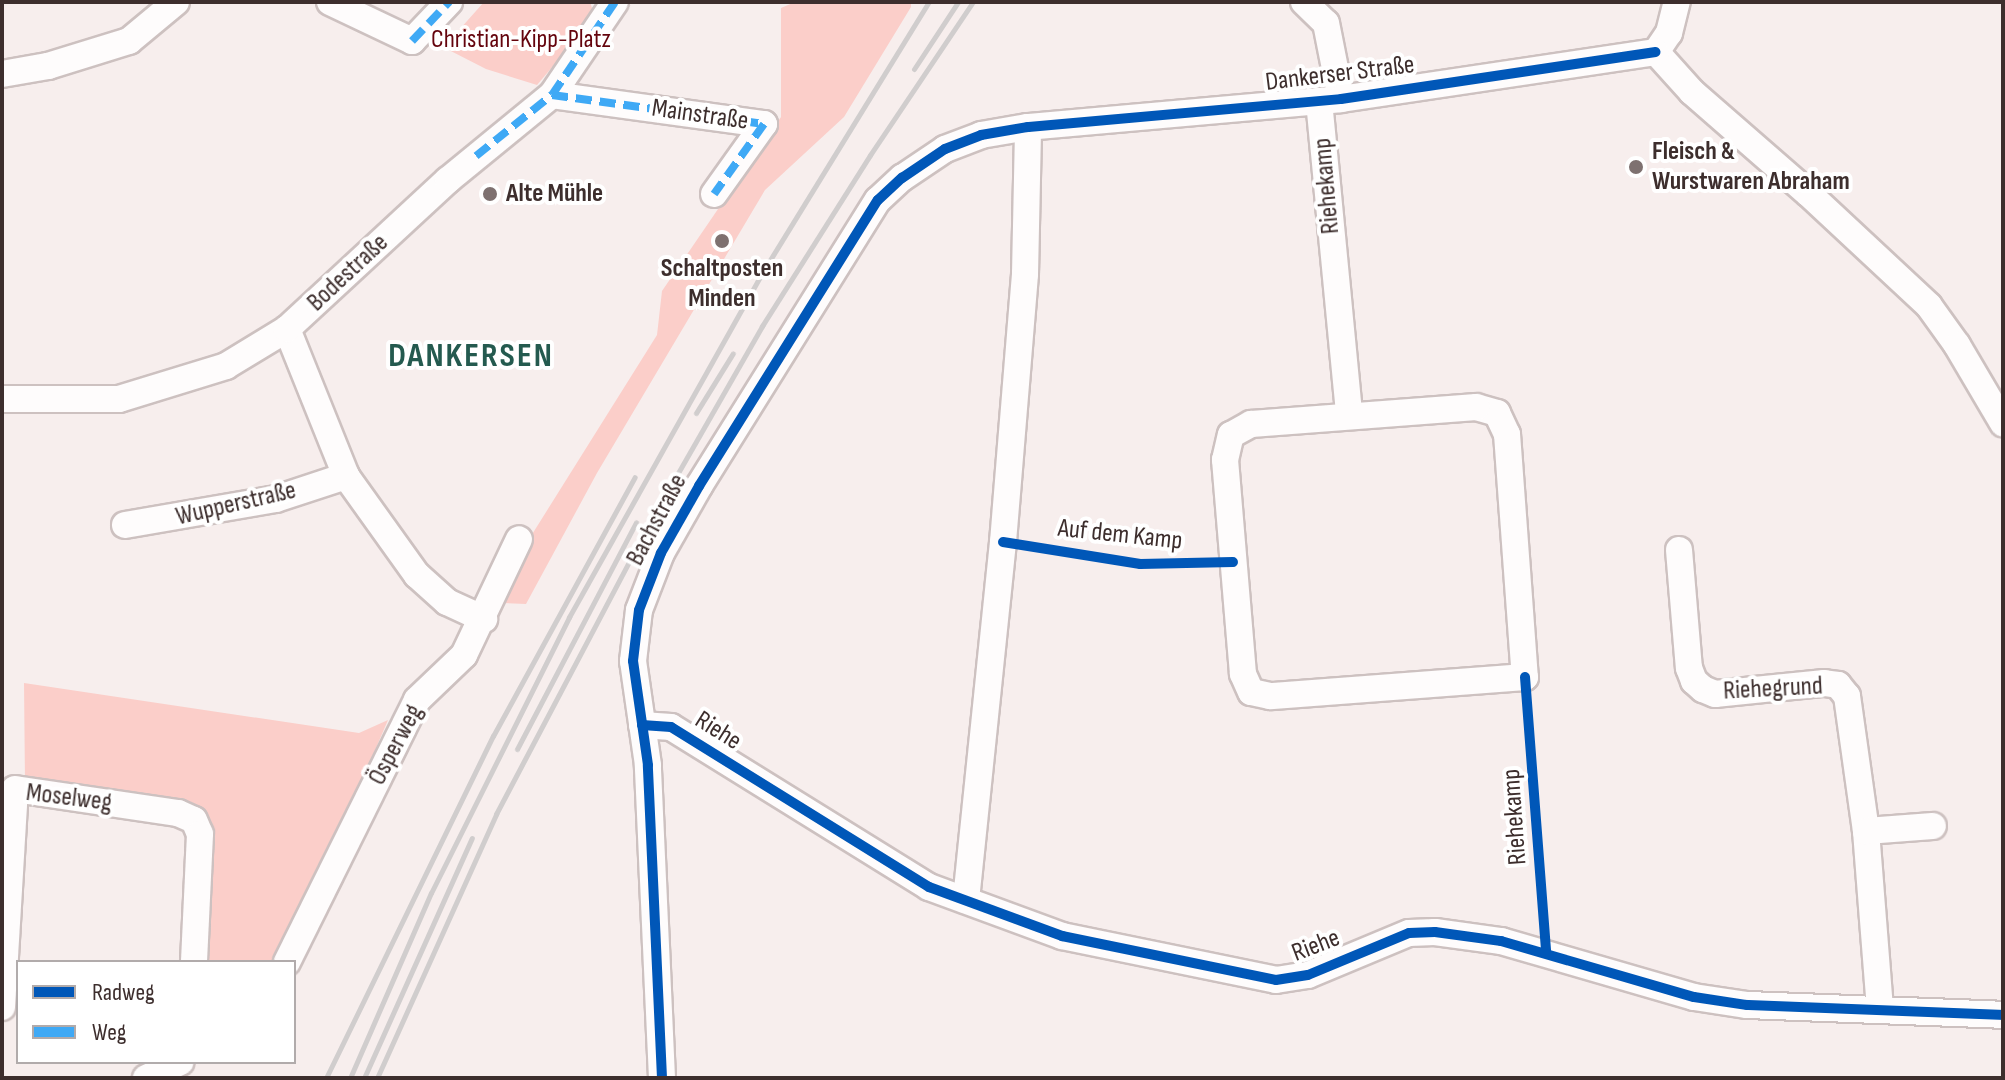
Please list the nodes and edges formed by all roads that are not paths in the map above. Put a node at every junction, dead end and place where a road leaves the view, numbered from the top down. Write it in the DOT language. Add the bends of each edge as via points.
graph roads {
  1 [pos="176,2"];
  2 [pos="330,2"];
  3 [pos="449,2"];
  4 [pos="615,2"];
  5 [pos="1304,2"];
  6 [pos="1677,2"];
  7 [pos="1656,52"];
  8 [pos="2,74"];
  9 [pos="552,95"];
  10 [pos="1330,100"];
  11 [pos="1028,127"];
  12 [pos="714,194"];
  13 [pos="287,329"];
  14 [pos="2,399"];
  15 [pos="1349,415"];
  16 [pos="2003,423"];
  17 [pos="346,476"];
  18 [pos="125,525"];
  19 [pos="519,539"];
  20 [pos="1679,550"];
  21 [pos="484,619"];
  22 [pos="642,725"];
  23 [pos="1933,826"];
  24 [pos="1866,831"];
  25 [pos="966,900"];
  26 [pos="194,960"];
  27 [pos="288,960"];
  28 [pos="2,1007"];
  29 [pos="1880,1009"];
  30 [pos="2003,1015"];
  31 [pos="177,1064"];
  32 [pos="146,1078"];
  33 [pos="662,1078"];
  1 -- 8 [label="street" via="129,41"];
  2 -- 3 [label="street" via="412,41"];
  4 -- 9 [label="street, Bodestraße"];
  5 -- 10 [label="street, Riehekamp" via="1326,23"];
  6 -- 7 [label="street" via="1669,33"];
  7 -- 10 [label="street, Dankerser Straße"];
  7 -- 16 [label="street" via="1692,92 1929,306"];
  9 -- 12 [label="street, Mainstraße" via="764,124"];
  9 -- 13 [label="street, Bodestraße" via="448,180"];
  10 -- 11 [label="street, Dankerser Straße"];
  10 -- 15 [label="street, Riehekamp"];
  11 -- 22 [label="street, Bachstraße" via="981,135 945,149 902,178 861,223 653,569 639,610 633,661"];
  11 -- 25 [label="street" via="1024,290"];
  13 -- 14 [label="street, Bodestraße" via="226,366 119,399"];
  13 -- 17 [label="street"];
  15 -- 15 [label="street" via="1241,427 1231,435 1226,448 1245,684 1258,695 1270,696 1525,677 1504,422 1497,413 1476,407"];
  17 -- 18 [label="street, Wupperstraße" via="276,499"];
  17 -- 21 [label="street" via="417,575 447,602"];
  19 -- 21 [label="street, Ösperweg"];
  20 -- 24 [label="street, Riehegrund" via="1694,681 1715,694 1838,685 1847,696"];
  21 -- 27 [label="street, Ösperweg" via="464,655 417,700"];
  22 -- 25 [label="street, Riehe" via="671,727 929,887"];
  22 -- 33 [label="street, Bachstraße"];
  23 -- 24 [label="street"];
  24 -- 29 [label="street, Riehegrund"];
  25 -- 29 [label="street, Riehe" via="1062,936 1276,980 1308,975 1409,933 1435,932 1501,941 1694,997 1747,1005"];
  26 -- 28 [label="street, Moselweg" via="200,834 194,820 178,813 15,789"];
  29 -- 30 [label="street, Riehe"];
  31 -- 32 [label="street"];
}
